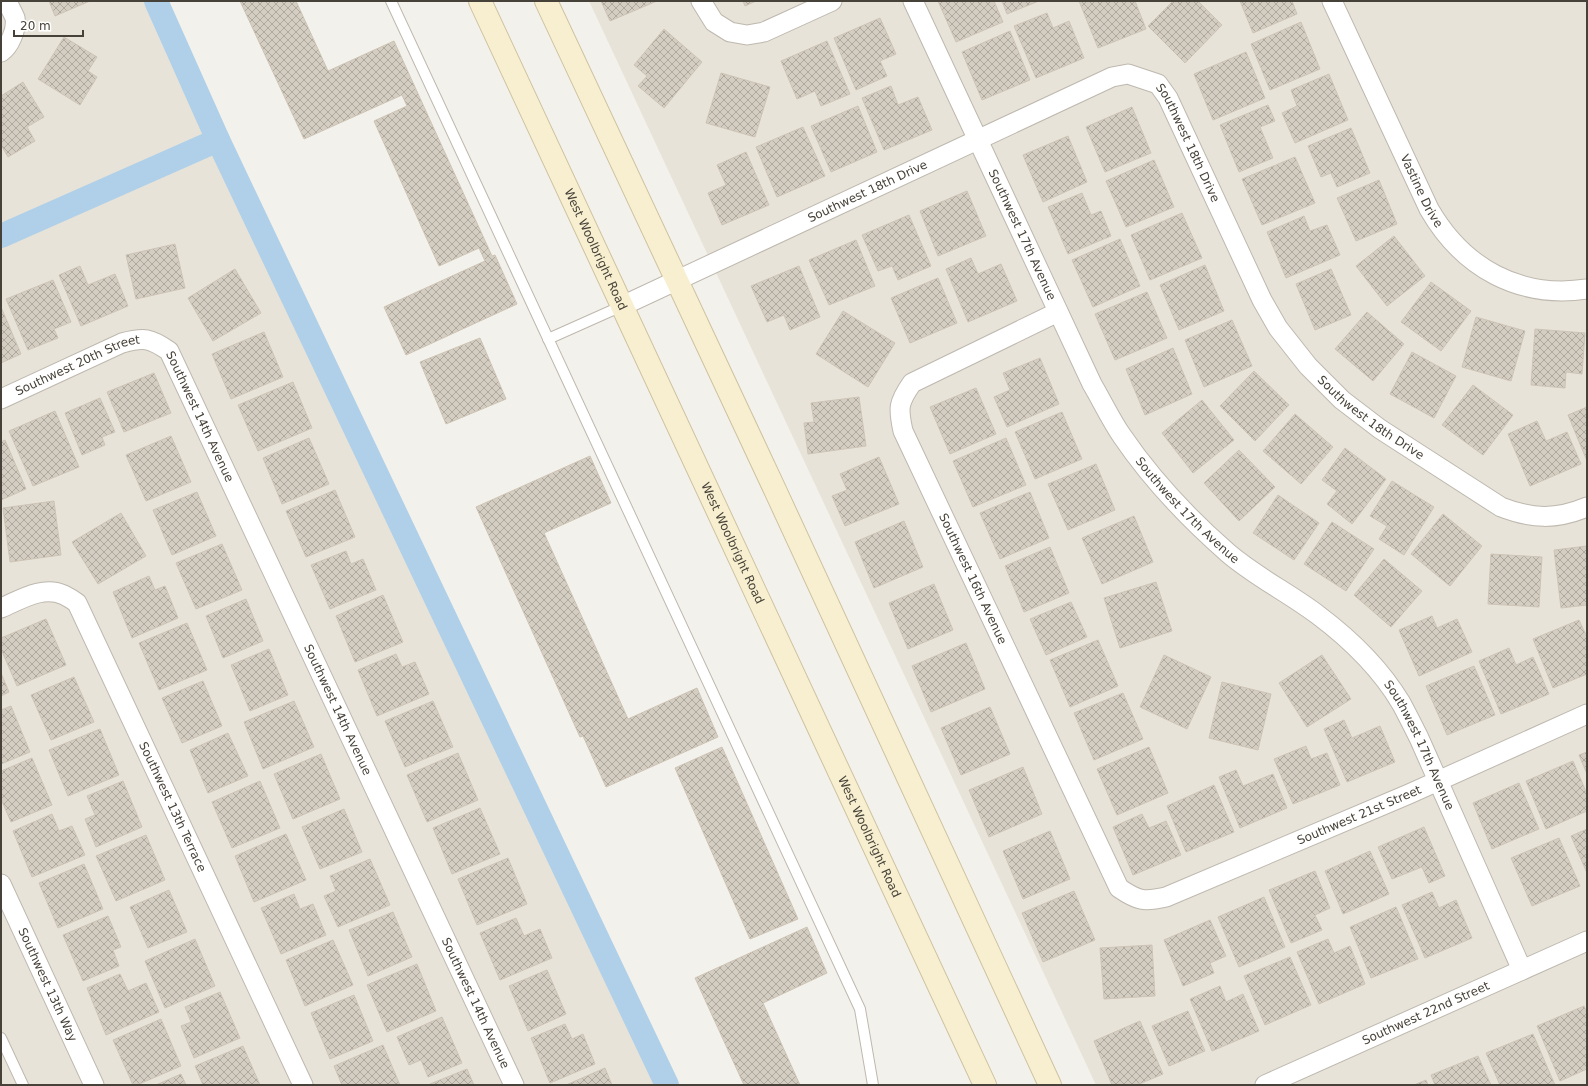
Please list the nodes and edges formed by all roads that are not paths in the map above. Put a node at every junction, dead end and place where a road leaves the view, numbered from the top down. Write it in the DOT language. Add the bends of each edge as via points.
graph roads {
  1 [pos="7,1"];
  2 [pos="391,1"];
  3 [pos="480,1"];
  4 [pos="546,1"];
  5 [pos="701,1"];
  6 [pos="832,1"];
  7 [pos="913,1"];
  8 [pos="1332,1"];
  9 [pos="1,52"];
  10 [pos="978,140"];
  11 [pos="676,282"];
  12 [pos="1587,289"];
  13 [pos="622,306"];
  14 [pos="1058,312"];
  15 [pos="548,339"];
  16 [pos="155,342"];
  17 [pos="1,399"];
  18 [pos="1587,507"];
  19 [pos="1,608"];
  20 [pos="1587,714"];
  21 [pos="1438,781"];
  22 [pos="1,884"];
  23 [pos="1150,900"];
  24 [pos="1587,941"];
  25 [pos="1522,970"];
  26 [pos="1,1038"];
  27 [pos="23,1085"];
  28 [pos="94,1085"];
  29 [pos="304,1085"];
  30 [pos="514,1085"];
  31 [pos="873,1085"];
  32 [pos="985,1085"];
  33 [pos="1050,1085"];
  34 [pos="1265,1085"];
  1 -- 9 [label="street" via="15,19 13,36"];
  2 -- 15 [label="lane"];
  3 -- 13 [label="main road, West Woolbright Road"];
  4 -- 11 [label="main road"];
  5 -- 6 [label="street" via="714,22 730,32 747,35 764,32"];
  7 -- 10 [label="street, Southwest 17th Avenue"];
  8 -- 12 [label="street, Vastine Drive" via="1429,209 1448,238 1474,262 1505,280 1556,291"];
  10 -- 11 [label="street, Southwest 18th Drive"];
  10 -- 14 [label="street, Southwest 17th Avenue"];
  10 -- 18 [label="street, Southwest 18th Drive" via="1112,77 1128,74 1158,84 1168,98 1262,300 1278,328 1308,366 1342,400 1380,429 1501,507 1536,517 1559,515"];
  11 -- 13 [label="street, Southwest 18th Drive"];
  11 -- 33 [label="main road"];
  13 -- 15 [label="lane"];
  13 -- 32 [label="main road, West Woolbright Road"];
  14 -- 21 [label="street, Southwest 17th Avenue" via="1092,384 1122,436 1145,468 1185,514 1230,554 1318,614 1349,640 1377,669 1400,702"];
  14 -- 23 [label="street, Southwest 16th Avenue" via="912,383 902,397 900,414 903,430 1119,888 1133,898"];
  15 -- 31 [label="lane" via="860,1009"];
  16 -- 17 [label="street, Southwest 20th Street" via="138,338 122,343"];
  16 -- 30 [label="street, Southwest 14th Avenue" via="169,350"];
  19 -- 29 [label="street, Southwest 13th Terrace" via="46,591 63,594 77,603"];
  20 -- 21 [label="street, Southwest 21st Street"];
  21 -- 23 [label="street, Southwest 21st Street" via="1166,897"];
  21 -- 25 [label="street, Southwest 17th Avenue"];
  22 -- 28 [label="street, Southwest 13th Way"];
  24 -- 25 [label="street, Southwest 22nd Street"];
  25 -- 34 [label="street, Southwest 22nd Street"];
  26 -- 27 [label="lane"];
}
